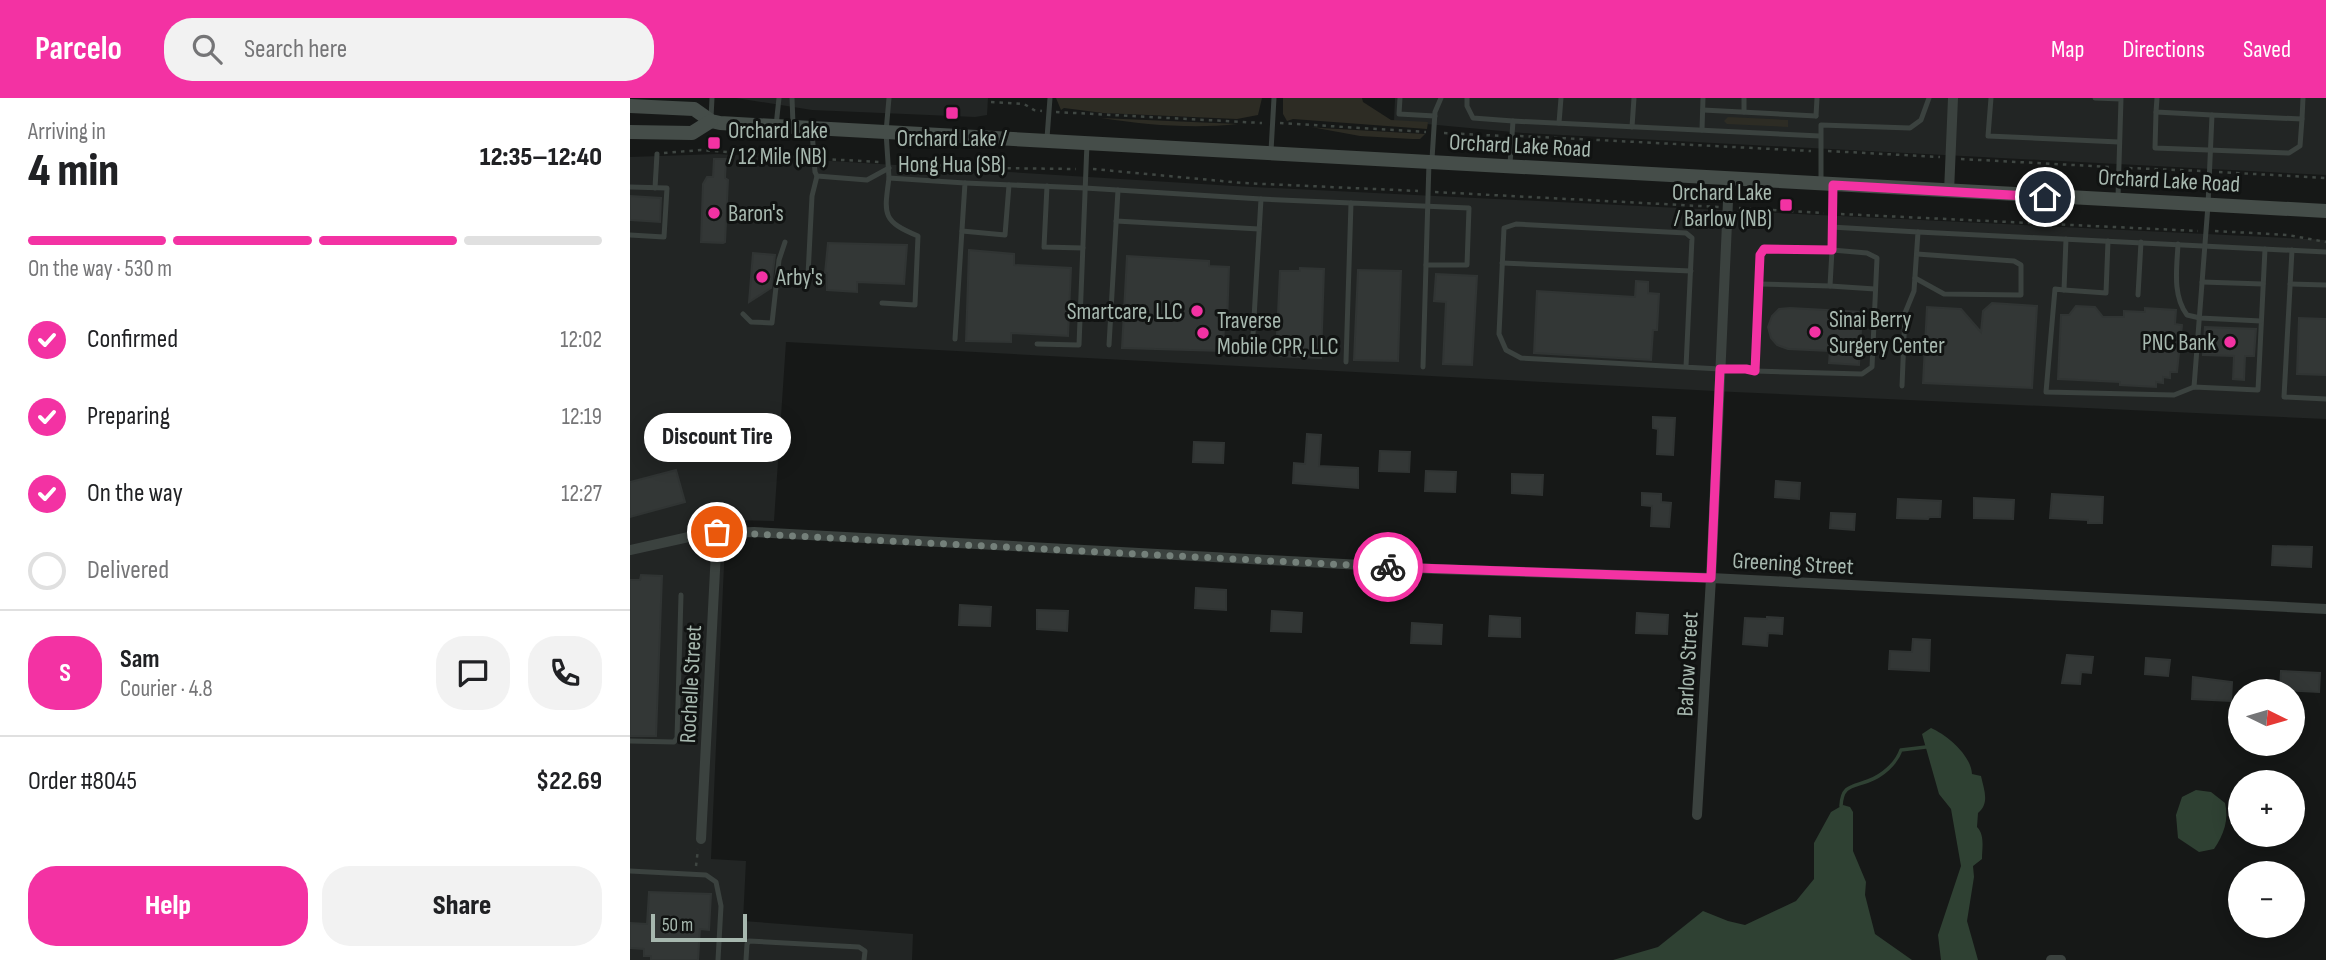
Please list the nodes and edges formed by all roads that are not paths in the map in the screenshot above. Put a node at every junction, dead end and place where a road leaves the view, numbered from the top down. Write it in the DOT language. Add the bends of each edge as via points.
graph roads {
  1 [pos="712,98"];
  2 [pos="779,98"];
  3 [pos="792,98"];
  4 [pos="889,98"];
  5 [pos="1050,98"];
  6 [pos="1274,98"];
  7 [pos="1400,98"];
  8 [pos="1441,98"];
  9 [pos="1467,98"];
  10 [pos="1561,98"];
  11 [pos="1634,98"];
  12 [pos="1703,98"];
  13 [pos="1744,98"];
  14 [pos="1817,98"];
  15 [pos="1929,98"];
  16 [pos="1953,98"];
  17 [pos="1991,98"];
  18 [pos="2095,98"];
  19 [pos="2157,98"];
  20 [pos="2303,98"];
  21 [pos="671,103"];
  22 [pos="630,106"];
  23 [pos="1703,110"];
  24 [pos="1744,112"];
  25 [pos="2156,112"];
  26 [pos="2212,115"];
  27 [pos="1435,116"];
  28 [pos="1816,116"];
  29 [pos="2302,119"];
  30 [pos="711,121"];
  31 [pos="1513,121"];
  32 [pos="1559,123"];
  33 [pos="1821,125"];
  34 [pos="776,126"];
  35 [pos="793,127"];
  36 [pos="1632,127"];
  37 [pos="812,128"];
  38 [pos="1702,130"];
  39 [pos="630,132"];
  40 [pos="886,132"];
  41 [pos="1820,136"];
  42 [pos="1047,141"];
  43 [pos="2119,142"];
  44 [pos="1087,144"];
  45 [pos="2211,150"];
  46 [pos="657,154"];
  47 [pos="1271,154"];
  48 [pos="1431,162"];
  49 [pos="889,165"];
  50 [pos="1510,167"];
  51 [pos="817,176"];
  52 [pos="889,178"];
  53 [pos="1729,179"];
  54 [pos="965,183"];
  55 [pos="1009,185"];
  56 [pos="1827,185"];
  57 [pos="1047,186"];
  58 [pos="630,187"];
  59 [pos="655,188"];
  60 [pos="1086,188"];
  61 [pos="1118,190"];
  62 [pos="1949,192"];
  63 [pos="1261,199"];
  64 [pos="2118,200"];
  65 [pos="1351,203"];
  66 [pos="1427,205"];
  67 [pos="2208,205"];
  68 [pos="2326,211"];
  69 [pos="1116,221"];
  70 [pos="1831,227"];
  71 [pos="1259,229"];
  72 [pos="962,232"];
  73 [pos="1918,232"];
  74 [pos="630,235"];
  75 [pos="2066,239"];
  76 [pos="2108,241"];
  77 [pos="785,242"];
  78 [pos="2141,242"];
  79 [pos="2178,244"];
  80 [pos="2205,246"];
  81 [pos="1083,248"];
  82 [pos="2265,248"];
  83 [pos="1832,250"];
  84 [pos="2292,250"];
  85 [pos="2326,252"];
  86 [pos="1917,254"];
  87 [pos="1502,263"];
  88 [pos="1426,265"];
  89 [pos="1691,271"];
  90 [pos="808,275"];
  91 [pos="1915,278"];
  92 [pos="2202,282"];
  93 [pos="1759,284"];
  94 [pos="2263,284"];
  95 [pos="2290,284"];
  96 [pos="2326,285"];
  97 [pos="1830,286"];
  98 [pos="1875,289"];
  99 [pos="2064,290"];
  100 [pos="2138,295"];
  101 [pos="882,303"];
  102 [pos="743,314"];
  103 [pos="2200,318"];
  104 [pos="2261,321"];
  105 [pos="954,338"];
  106 [pos="1037,344"];
  107 [pos="1109,345"];
  108 [pos="1252,352"];
  109 [pos="1346,362"];
  110 [pos="1423,367"];
  111 [pos="1686,367"];
  112 [pos="1720,369"];
  113 [pos="1755,371"];
  114 [pos="1902,386"];
  115 [pos="2194,387"];
  116 [pos="2326,399"];
  117 [pos="717,532"];
  118 [pos="630,550"];
  119 [pos="1711,578"];
  120 [pos="681,595"];
  121 [pos="2326,609"];
  122 [pos="630,741"];
  123 [pos="1697,816"];
  124 [pos="701,839"];
  125 [pos="630,871"];
  126 [pos="718,960"];
  127 [pos="746,960"];
  128 [pos="864,960"];
  129 [pos="2051,960"];
  130 [pos="2061,960"];
  1 -- 30 [label="lane"];
  2 -- 34 [label="lane"];
  3 -- 35 [label="lane"];
  4 -- 40 [label="lane"];
  5 -- 42 [label="lane"];
  6 -- 47 [label="lane"];
  7 -- 27 [label="lane" via="1399,114"];
  8 -- 27 [label="lane"];
  9 -- 31 [label="lane" via="1474,118"];
  10 -- 32 [label="lane"];
  11 -- 36 [label="lane"];
  12 -- 23 [label="lane"];
  13 -- 24 [label="lane"];
  14 -- 28 [label="lane"];
  15 -- 33 [label="lane" via="1921,120 1910,128"];
  16 -- 62 [label="street"];
  17 -- 43 [label="lane" via="1988,136"];
  18 -- 43 [label="lane" via="2121,99"];
  19 -- 25 [label="lane"];
  20 -- 29 [label="lane"];
  21 -- 22 [label="main road, Orchard Lake Road"];
  21 -- 30 [label="main road, Orchard Lake Road" via="694,109"];
  23 -- 24 [label="lane"];
  23 -- 38 [label="lane"];
  24 -- 28 [label="lane"];
  25 -- 26 [label="lane"];
  25 -- 45 [label="lane" via="2155,148"];
  26 -- 29 [label="lane"];
  26 -- 45 [label="lane"];
  27 -- 48 [label="lane"];
  28 -- 33 [label="lane"];
  29 -- 45 [label="lane" via="2300,146 2289,153"];
  30 -- 34 [label="main road, Orchard Lake Road"];
  30 -- 39 [label="main road, Orchard Lake Road" via="692,133"];
  31 -- 32 [label="lane"];
  31 -- 50 [label="lane"];
  32 -- 36 [label="lane"];
  33 -- 41 [label="lane"];
  34 -- 35 [label="main road, Orchard Lake Road"];
  35 -- 37 [label="main road, Orchard Lake Road"];
  36 -- 38 [label="lane"];
  37 -- 40 [label="main road, Orchard Lake Road"];
  37 -- 51 [label="lane"];
  38 -- 41 [label="lane"];
  40 -- 42 [label="main road, Orchard Lake Road"];
  40 -- 49 [label="lane"];
  41 -- 56 [label="lane"];
  42 -- 44 [label="main road, Orchard Lake Road"];
  43 -- 64 [label="lane"];
  44 -- 47 [label="main road, Orchard Lake Road"];
  44 -- 60 [label="lane"];
  45 -- 67 [label="lane"];
  46 -- 59 [label="lane"];
  47 -- 48 [label="main road, Orchard Lake Road"];
  48 -- 50 [label="main road, Orchard Lake Road"];
  48 -- 66 [label="lane"];
  49 -- 51 [label="lane" via="867,180"];
  49 -- 52 [label="lane"];
  50 -- 53 [label="main road, Orchard Lake Road"];
  51 -- 90 [label="lane"];
  52 -- 54 [label="lane"];
  52 -- 101 [label="lane" via="889,219 918,236 915,305"];
  53 -- 56 [label="main road, Orchard Lake Road"];
  53 -- 112 [label="street, Barlow Street"];
  54 -- 55 [label="lane"];
  54 -- 72 [label="lane"];
  55 -- 57 [label="lane"];
  55 -- 72 [label="lane" via="1005,235"];
  56 -- 62 [label="main road, Orchard Lake Road"];
  56 -- 70 [label="lane"];
  57 -- 60 [label="lane"];
  57 -- 81 [label="lane" via="1044,247"];
  58 -- 59 [label="lane"];
  59 -- 74 [label="lane" via="667,188 664,237"];
  60 -- 61 [label="lane"];
  60 -- 81 [label="lane"];
  61 -- 63 [label="lane"];
  61 -- 69 [label="lane"];
  62 -- 64 [label="main road, Orchard Lake Road"];
  63 -- 65 [label="lane"];
  63 -- 71 [label="lane"];
  64 -- 67 [label="main road, Orchard Lake Road"];
  65 -- 66 [label="lane"];
  65 -- 109 [label="lane"];
  66 -- 88 [label="lane"];
  66 -- 88 [label="lane" via="1469,208 1467,265"];
  67 -- 68 [label="main road, Orchard Lake Road"];
  67 -- 80 [label="lane"];
  69 -- 71 [label="lane"];
  69 -- 107 [label="lane"];
  70 -- 73 [label="lane"];
  70 -- 83 [label="lane"];
  71 -- 108 [label="lane"];
  72 -- 105 [label="lane"];
  73 -- 75 [label="lane"];
  73 -- 86 [label="lane"];
  75 -- 76 [label="lane"];
  75 -- 99 [label="lane"];
  76 -- 78 [label="lane"];
  76 -- 99 [label="lane" via="2106,293"];
  77 -- 102 [label="lane" via="772,323 751,323"];
  78 -- 79 [label="lane"];
  78 -- 100 [label="lane"];
  79 -- 80 [label="lane"];
  79 -- 103 [label="lane" via="2176,284 2183,310"];
  80 -- 82 [label="lane"];
  80 -- 92 [label="lane"];
  81 -- 106 [label="lane" via="1079,345"];
  82 -- 84 [label="lane"];
  82 -- 94 [label="lane"];
  83 -- 93 [label="lane" via="1764,249"];
  83 -- 97 [label="lane"];
  83 -- 98 [label="lane" via="1877,258"];
  84 -- 85 [label="lane"];
  84 -- 95 [label="lane"];
  86 -- 91 [label="lane"];
  86 -- 91 [label="lane" via="2014,261 2021,265 2021,295 1944,294"];
  87 -- 89 [label="lane"];
  87 -- 89 [label="lane" via="1504,228 1516,224 1686,233 1692,238"];
  87 -- 111 [label="lane" via="1499,334 1506,350 1521,358"];
  88 -- 110 [label="lane"];
  89 -- 111 [label="lane"];
  91 -- 114 [label="lane" via="1905,313"];
  92 -- 94 [label="lane"];
  92 -- 103 [label="lane"];
  93 -- 97 [label="lane"];
  93 -- 113 [label="lane"];
  94 -- 104 [label="lane"];
  95 -- 96 [label="lane"];
  95 -- 116 [label="lane" via="2284,397"];
  97 -- 98 [label="lane"];
  98 -- 113 [label="lane" via="1872,366 1862,374"];
  99 -- 115 [label="lane" via="2054,289 2046,392 2174,395"];
  103 -- 104 [label="lane"];
  103 -- 115 [label="lane"];
  104 -- 115 [label="lane" via="2258,390"];
  111 -- 112 [label="lane"];
  112 -- 113 [label="lane"];
  112 -- 119 [label="street, Barlow Street"];
  117 -- 118 [label="street, Greening Street"];
  117 -- 119 [label="street, Greening Street" via="1435,569"];
  117 -- 124 [label="street, Rochelle Street"];
  119 -- 121 [label="street, Greening Street"];
  119 -- 123 [label="street, Barlow Street"];
  120 -- 122 [label="lane" via="677,738 667,744"];
  125 -- 126 [label="lane" via="706,875 716,882 720,892"];
  127 -- 128 [label="lane" via="749,941 859,947"];
  129 -- 130 [label="street"];
}
